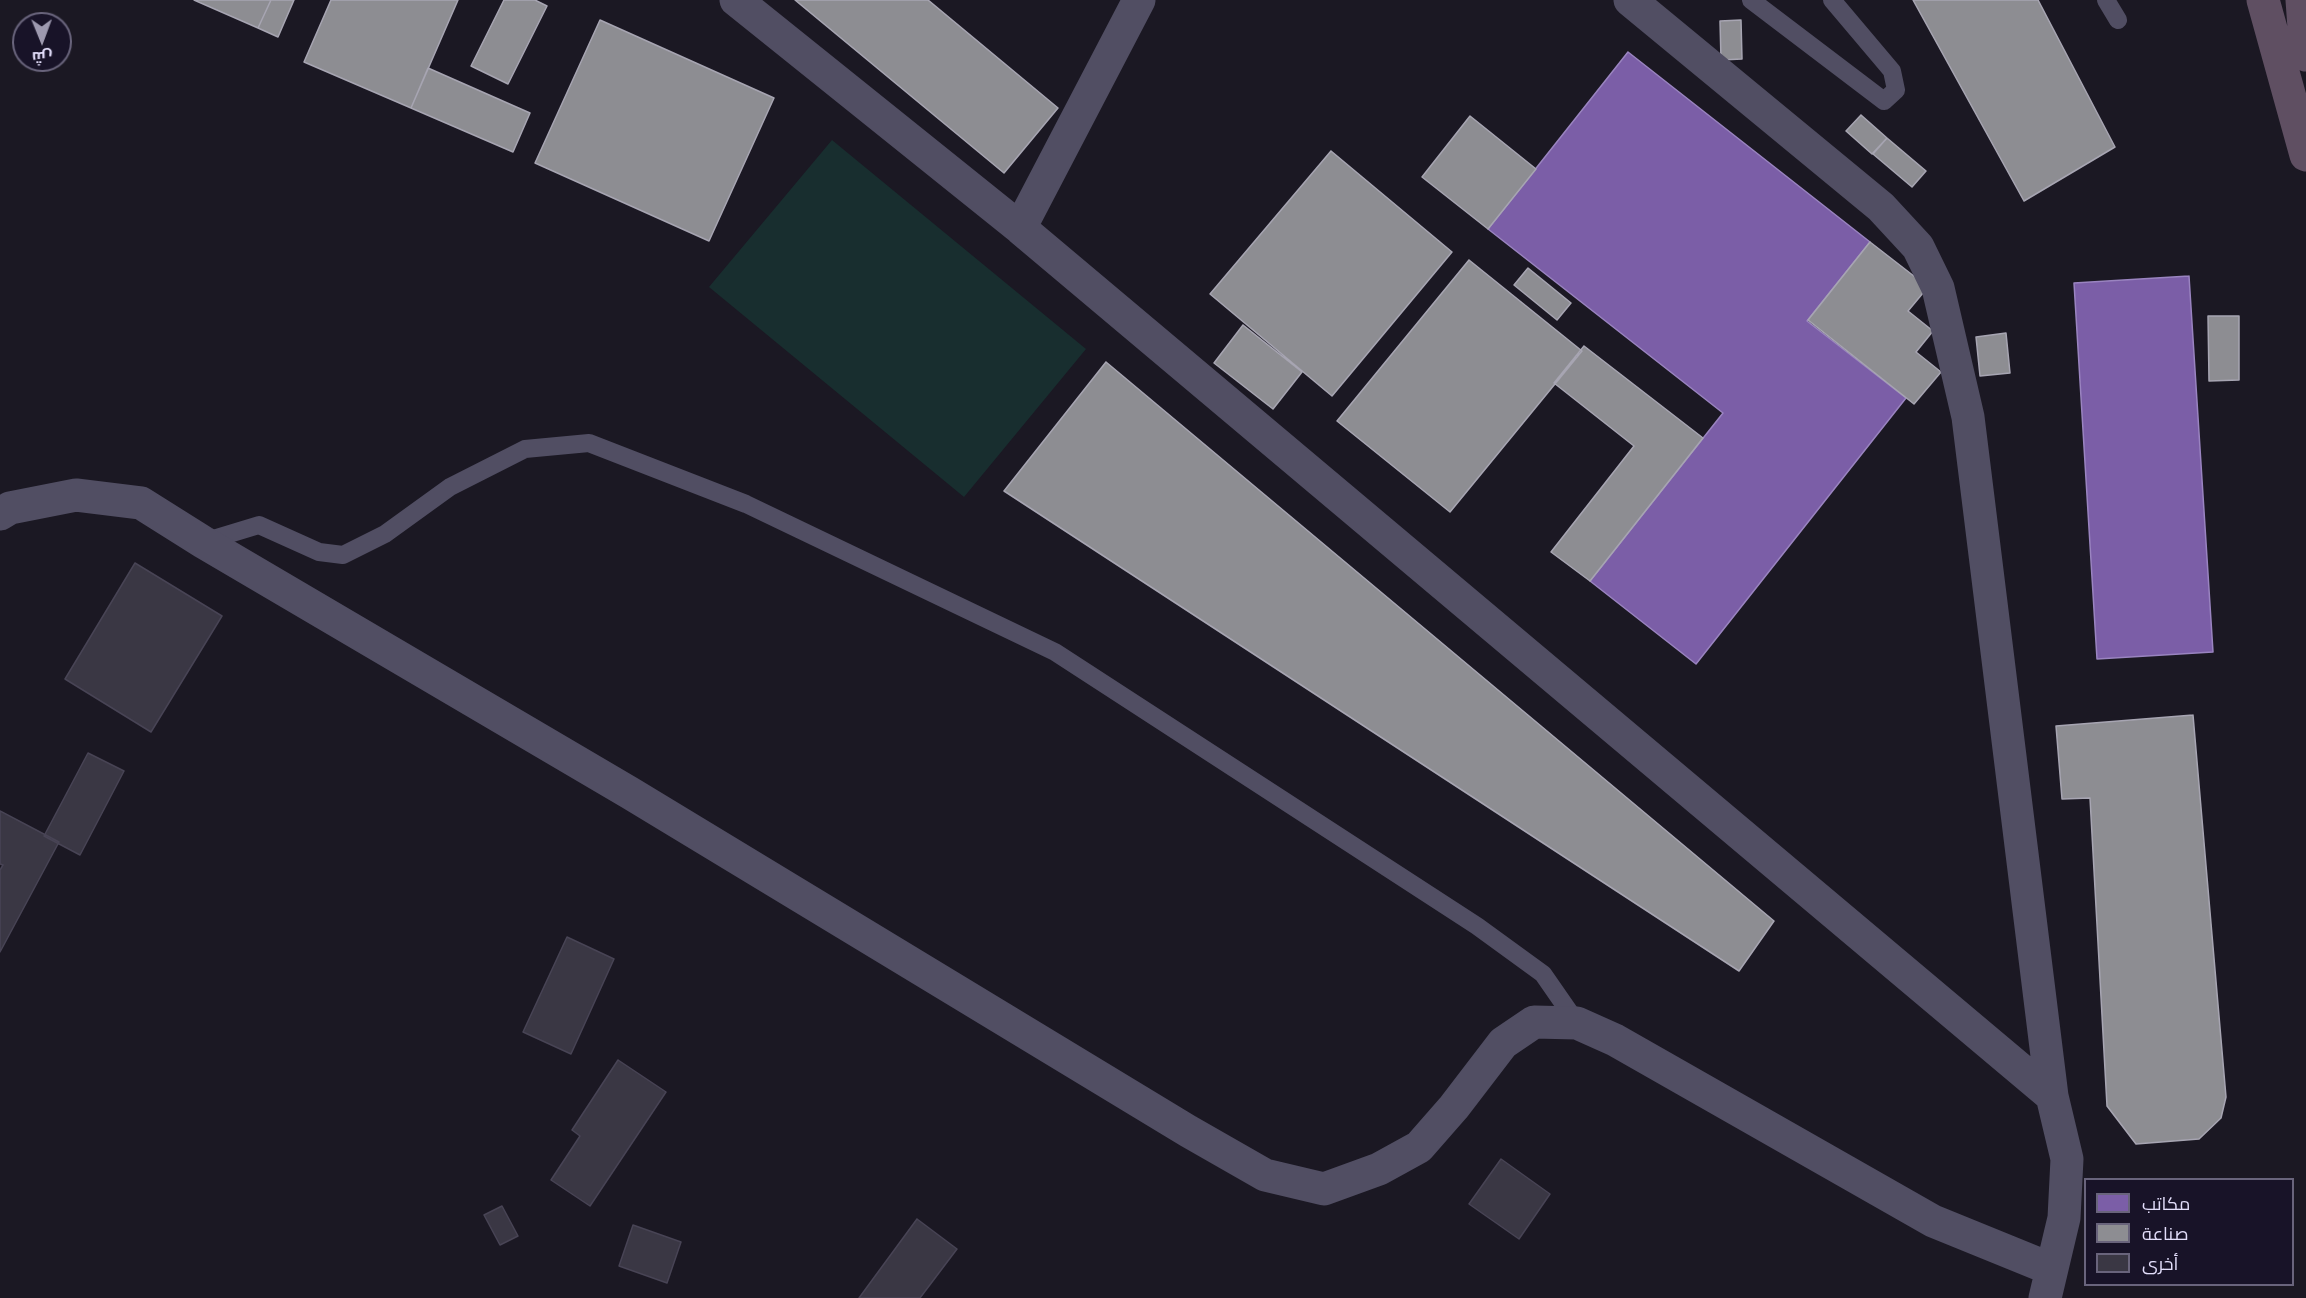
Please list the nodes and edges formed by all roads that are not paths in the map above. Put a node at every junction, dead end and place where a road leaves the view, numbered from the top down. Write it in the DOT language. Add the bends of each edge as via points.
graph roads {
  1 [pos="736,0"];
  2 [pos="1139,0"];
  3 [pos="1630,0"];
  4 [pos="1752,0"];
  5 [pos="1832,0"];
  6 [pos="2106,0"];
  7 [pos="2263,0"];
  8 [pos="2302,0"];
  9 [pos="2118,20"];
  10 [pos="2306,55"];
  11 [pos="2306,155"];
  12 [pos="1020,228"];
  13 [pos="0,514"];
  14 [pos="202,542"];
  15 [pos="1577,1023"];
  16 [pos="2052,1096"];
  17 [pos="2048,1284"];
  1 -- 12 [label="street"];
  2 -- 12 [label="street"];
  3 -- 16 [label="street" via="1881,207 1918,247 1938,288 1968,417"];
  4 -- 5 [label="lane" via="1884,101 1896,90 1892,71"];
  6 -- 9 [label="lane"];
  7 -- 11 [label="highway"];
  8 -- 10 [label="highway"];
  12 -- 16 [label="street"];
  13 -- 14 [label="street" via="10,508 76,495 141,503"];
  14 -- 15 [label="lane" via="259,525 319,552 343,555 385,534 450,487 525,449 589,443 746,504 1055,652 1477,926 1543,974"];
  14 -- 15 [label="street" via="1265,1174 1324,1189 1379,1169 1419,1147 1503,1043 1534,1022"];
  15 -- 17 [label="street" via="1626,1046"];
  16 -- 17 [label="street" via="2067,1158 2064,1218"];
}
